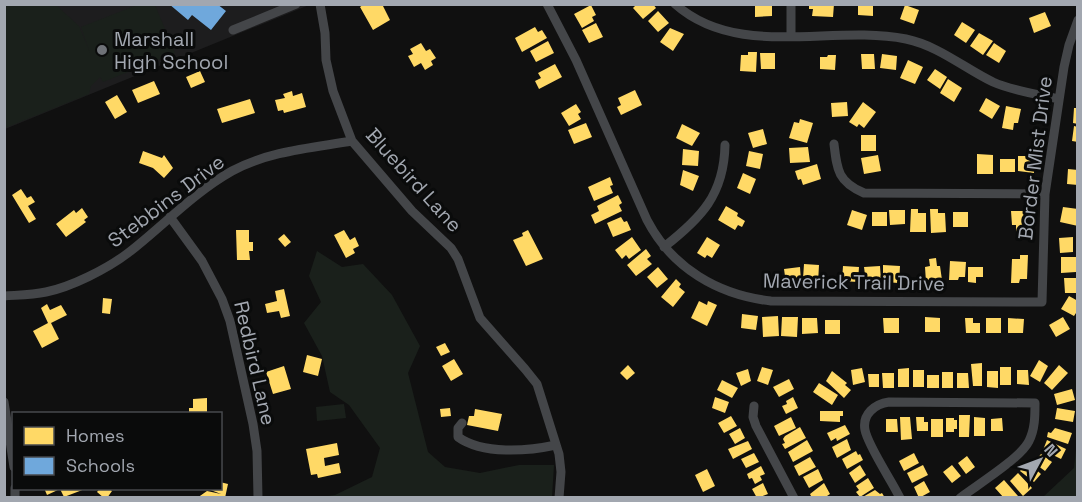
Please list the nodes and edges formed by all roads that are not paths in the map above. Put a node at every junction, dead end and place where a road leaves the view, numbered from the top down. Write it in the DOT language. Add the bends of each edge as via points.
graph roads {
  1 [pos="296,4"];
  2 [pos="321,4"];
  3 [pos="547,4"];
  4 [pos="675,4"];
  5 [pos="791,4"];
  6 [pos="1077,20"];
  7 [pos="233,30"];
  8 [pos="791,36"];
  9 [pos="1059,99"];
  10 [pos="352,141"];
  11 [pos="834,144"];
  12 [pos="724,145"];
  13 [pos="1045,194"];
  14 [pos="170,217"];
  15 [pos="664,247"];
  16 [pos="4,296"];
  17 [pos="1042,302"];
  18 [pos="4,402"];
  19 [pos="754,406"];
  20 [pos="462,423"];
  21 [pos="556,445"];
  22 [pos="12,453"];
  23 [pos="258,498"];
  24 [pos="559,498"];
  25 [pos="794,498"];
  26 [pos="900,498"];
  27 [pos="960,498"];
  1 -- 7 [label="street"];
  2 -- 10 [label="street, Bluebird Lane" via="333,91"];
  3 -- 15 [label="street, Maverick Trail Drive" via="647,220"];
  4 -- 8 [label="street" via="706,26 723,31"];
  5 -- 8 [label="street"];
  6 -- 9 [label="street, Border Mist Drive"];
  8 -- 9 [label="street" via="905,39 944,53 1005,87"];
  9 -- 13 [label="street, Border Mist Drive"];
  10 -- 14 [label="street, Stebbins Drive" via="283,152 247,163"];
  10 -- 21 [label="street, Bluebird Lane" via="412,211 451,248 480,318 537,384"];
  11 -- 13 [label="street" via="840,175 864,193"];
  12 -- 15 [label="street" via="719,181 706,208"];
  13 -- 17 [label="street, Border Mist Drive"];
  14 -- 16 [label="street, Stebbins Drive" via="115,263 69,285 36,294"];
  14 -- 23 [label="street, Redbird Lane" via="202,261 230,321 253,424"];
  15 -- 17 [label="street, Maverick Trail Drive" via="712,285 756,299"];
  18 -- 22 [label="street"];
  19 -- 25 [label="street" via="756,426"];
  20 -- 21 [label="street" via="458,437 485,447 523,451"];
  21 -- 24 [label="street, Bluebird Lane" via="561,472"];
  26 -- 27 [label="street" via="867,436 867,415 877,405 1035,403 1035,420 1027,444"];
}
